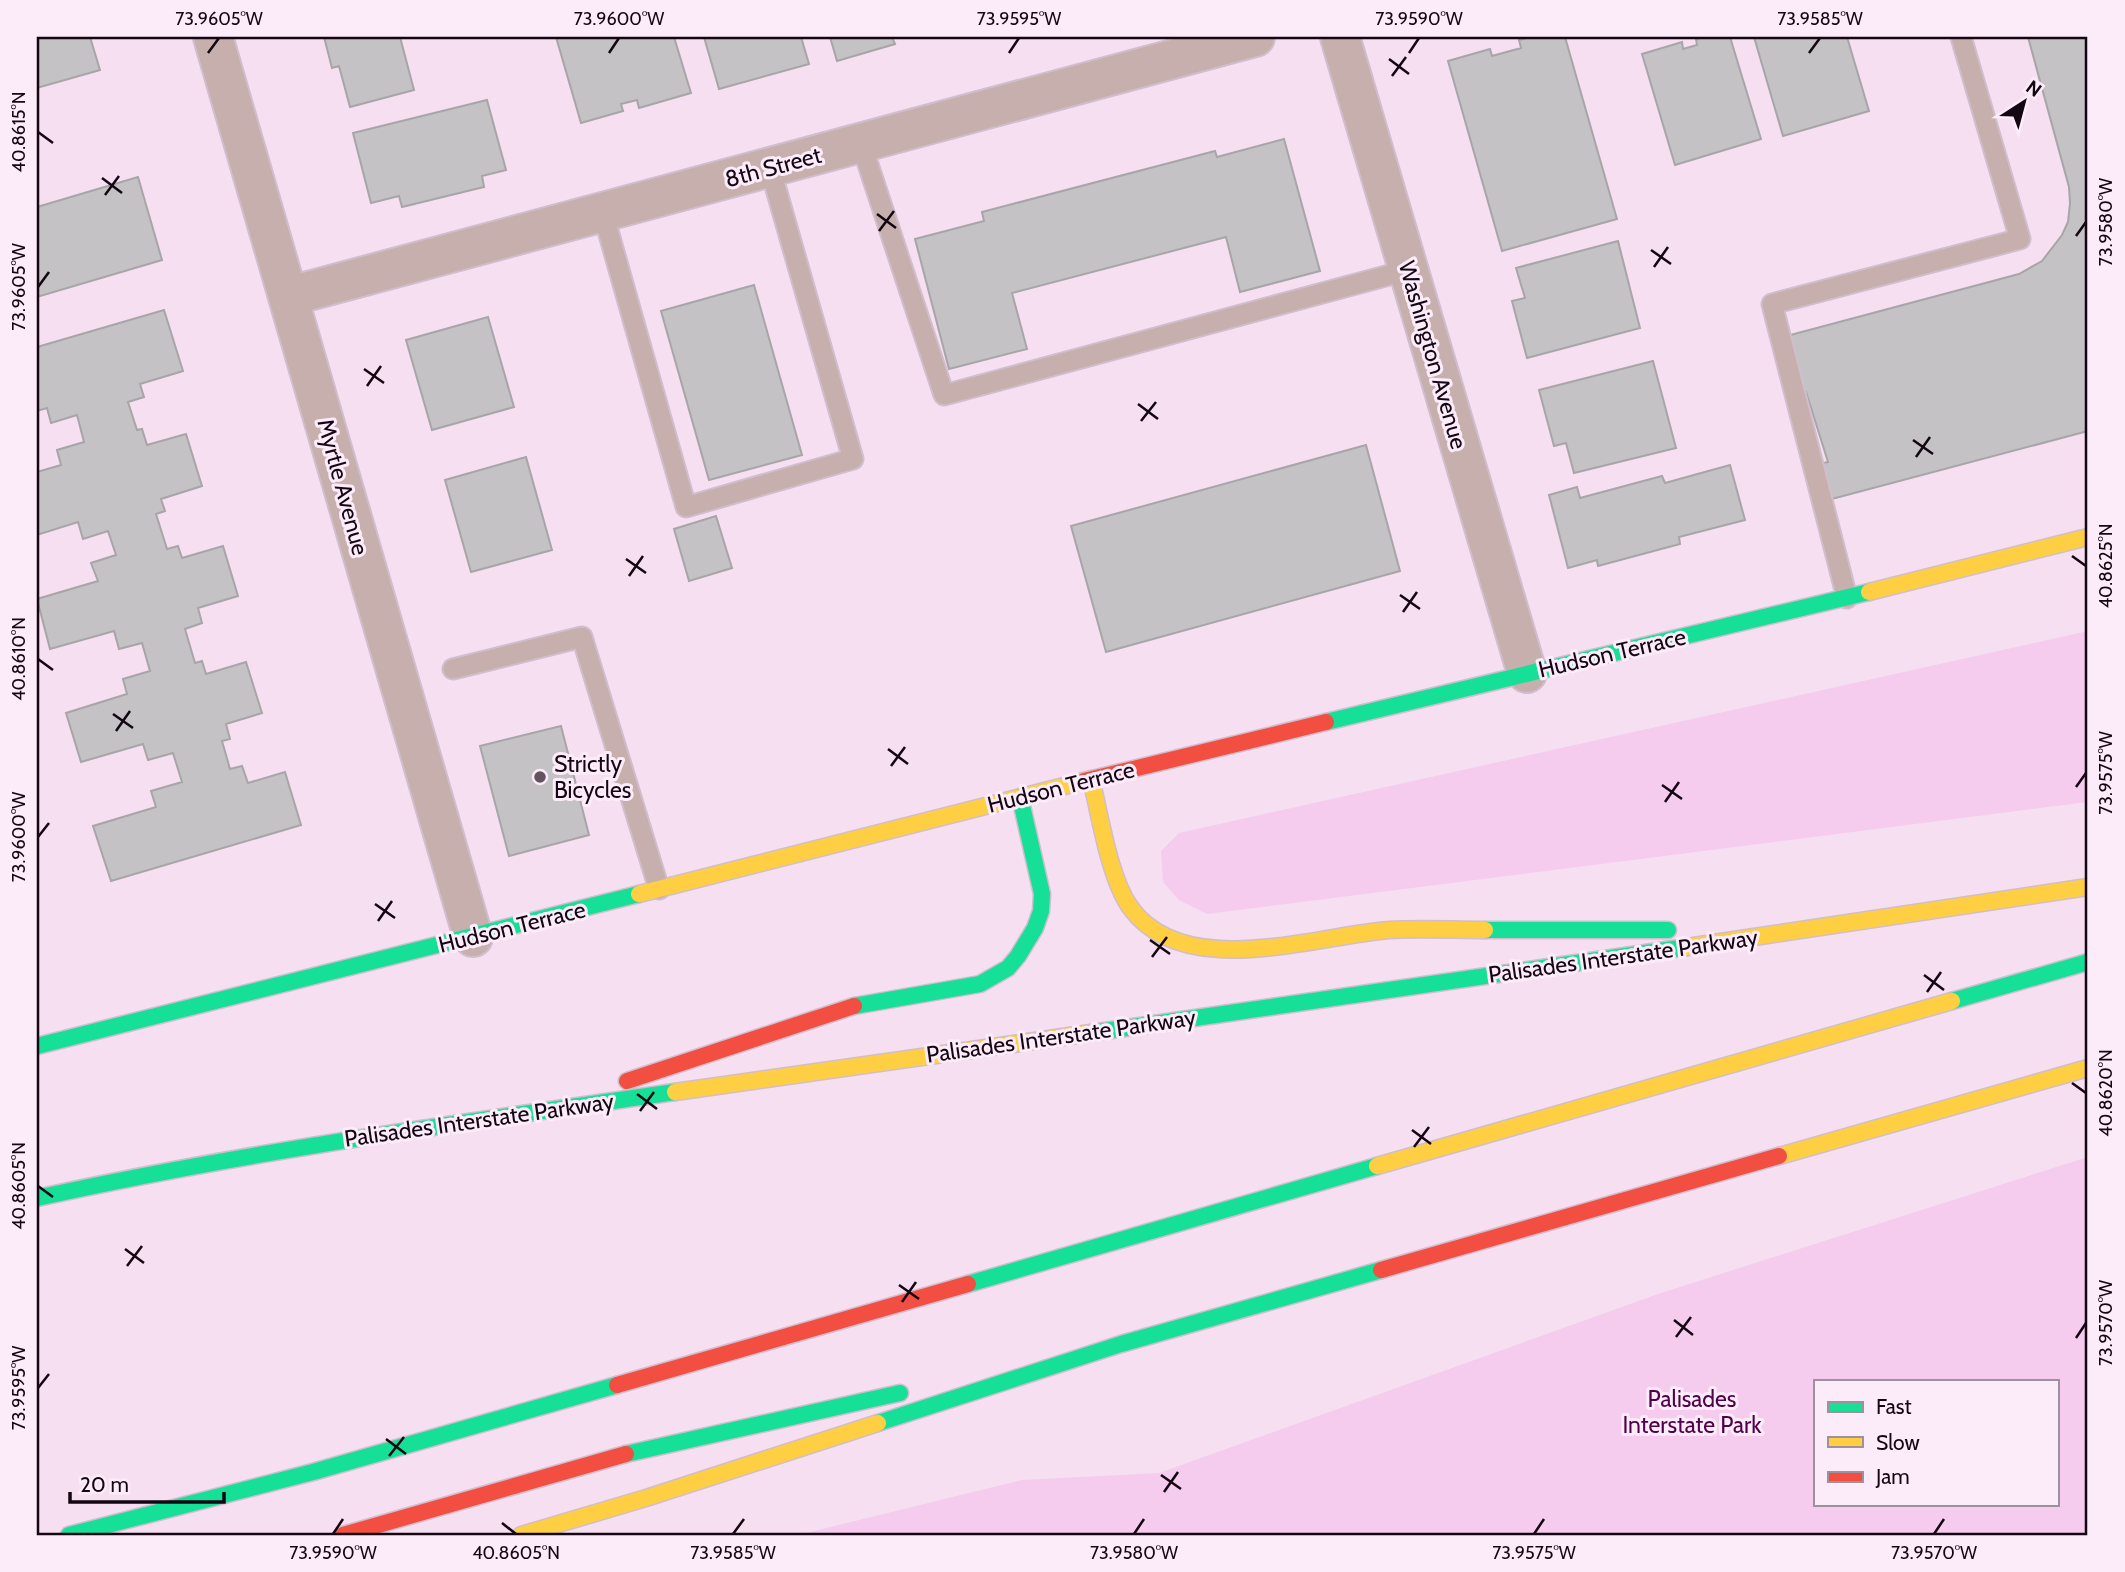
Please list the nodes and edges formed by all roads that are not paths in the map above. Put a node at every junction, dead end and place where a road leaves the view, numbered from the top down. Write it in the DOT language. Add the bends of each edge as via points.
graph roads {
  1 [pos="213,37"];
  2 [pos="1255,37"];
  3 [pos="1340,37"];
  4 [pos="1961,37"];
  5 [pos="861,143"];
  6 [pos="770,168"];
  7 [pos="603,213"];
  8 [pos="1408,270"];
  9 [pos="290,296"];
  10 [pos="2088,537"];
  11 [pos="1847,598"];
  12 [pos="453,669"];
  13 [pos="1527,673"];
  14 [pos="1091,779"];
  15 [pos="1020,797"];
  16 [pos="2088,887"];
  17 [pos="659,889"];
  18 [pos="1807,930"];
  19 [pos="473,937"];
  20 [pos="2088,962"];
  21 [pos="37,1046"];
  22 [pos="2088,1068"];
  23 [pos="527,1114"];
  24 [pos="37,1198"];
  25 [pos="1121,1344"];
  26 [pos="959,1380"];
  27 [pos="919,1388"];
  28 [pos="69,1535"];
  29 [pos="343,1535"];
  30 [pos="521,1535"];
  1 -- 9 [label="street, Myrtle Avenue"];
  2 -- 5 [label="street, 8th Street"];
  3 -- 8 [label="street, Washington Avenue"];
  4 -- 11 [label="lane" via="2020,239 1772,304"];
  5 -- 6 [label="street, 8th Street"];
  5 -- 8 [label="lane" via="944,395"];
  6 -- 7 [label="street, 8th Street"];
  6 -- 7 [label="lane" via="853,458 686,507"];
  7 -- 9 [label="street, 8th Street"];
  8 -- 13 [label="street, Washington Avenue"];
  9 -- 19 [label="street, Myrtle Avenue"];
  10 -- 11 [label="main road, Hudson Terrace"];
  11 -- 13 [label="main road, Hudson Terrace"];
  12 -- 17 [label="lane" via="582,638"];
  13 -- 14 [label="main road, Hudson Terrace"];
  14 -- 15 [label="main road, Hudson Terrace"];
  14 -- 18 [label="main road" via="1115,875 1130,907 1156,932 1193,947 1241,950 1390,930"];
  15 -- 17 [label="main road, Hudson Terrace"];
  15 -- 23 [label="main road" via="1041,879 1041,911 1018,956 996,976 962,989 855,1006"];
  16 -- 18 [label="main road, Palisades Interstate Parkway"];
  17 -- 19 [label="main road, Hudson Terrace"];
  18 -- 23 [label="main road, Palisades Interstate Parkway"];
  19 -- 21 [label="main road, Hudson Terrace"];
  20 -- 28 [label="main road" via="313,1472"];
  22 -- 25 [label="main road"];
  23 -- 24 [label="main road, Palisades Interstate Parkway" via="234,1158"];
  25 -- 26 [label="main road"];
  25 -- 30 [label="main road"];
  27 -- 29 [label="main road" via="650,1447"];
}
